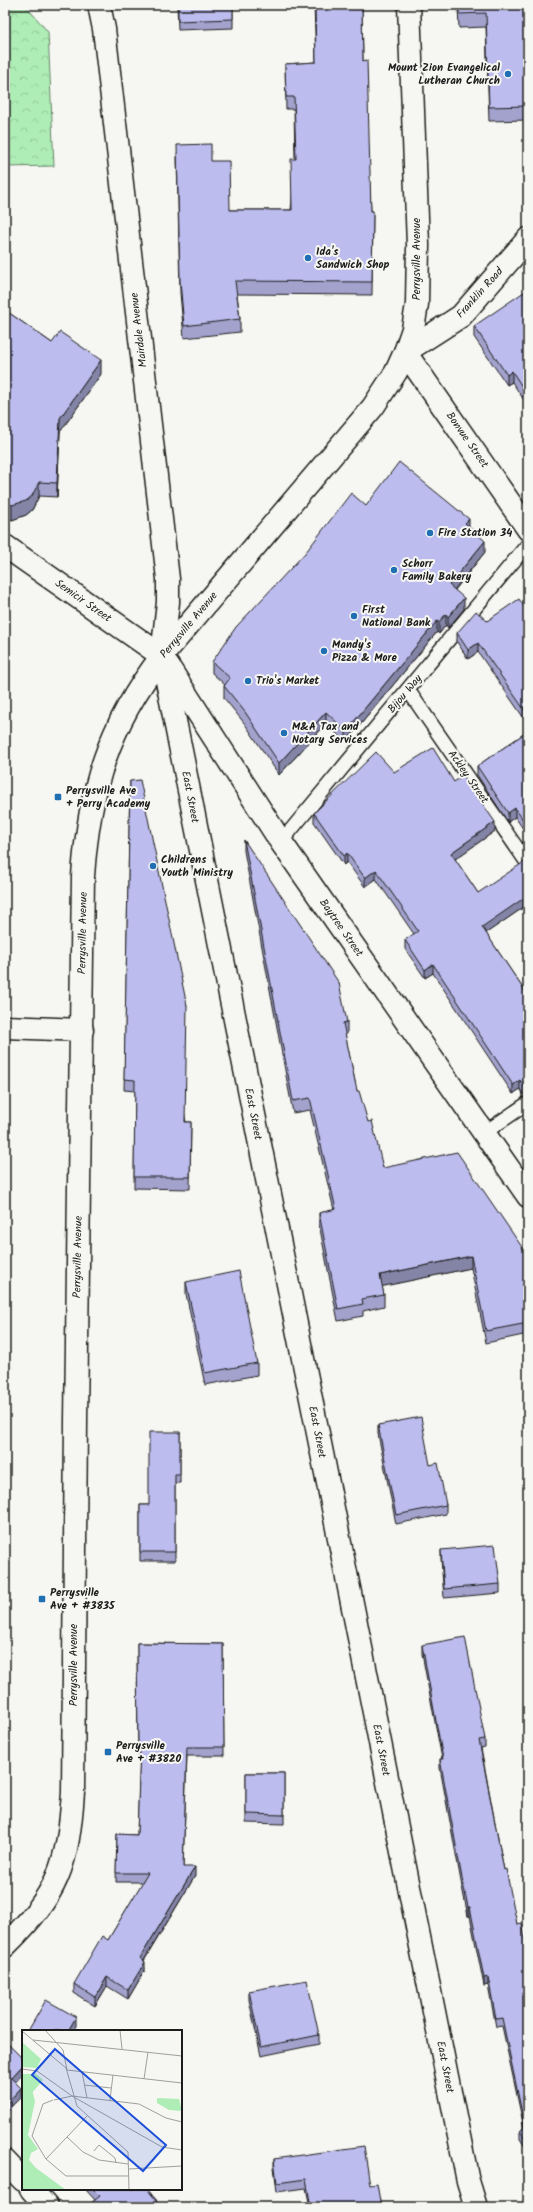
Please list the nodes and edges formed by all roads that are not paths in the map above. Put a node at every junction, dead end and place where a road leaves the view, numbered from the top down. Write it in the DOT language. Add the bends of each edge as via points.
graph roads {
  1 [pos="99,5"];
  2 [pos="409,5"];
  3 [pos="528,239"];
  4 [pos="405,352"];
  5 [pos="528,529"];
  6 [pos="528,544"];
  7 [pos="5,546"];
  8 [pos="162,656"];
  9 [pos="408,690"];
  10 [pos="281,842"];
  11 [pos="528,864"];
  12 [pos="5,1027"];
  13 [pos="82,1030"];
  14 [pos="528,1103"];
  15 [pos="484,1133"];
  16 [pos="528,1196"];
  17 [pos="5,1946"];
  18 [pos="5,2161"];
  19 [pos="22,2179"];
  20 [pos="32,2190"];
  21 [pos="47,2207"];
  22 [pos="476,2207"];
  1 -- 8 [label="street, Mairdale Avenue" via="104,29 168,579"];
  2 -- 4 [label="street, Perrysville Avenue" via="418,276 414,323"];
  3 -- 4 [label="street, Franklin Road" via="461,316"];
  4 -- 5 [label="street, Bonvue Street"];
  4 -- 8 [label="street, Perrysville Avenue" via="373,408"];
  6 -- 9 [label="lane, Bijou Way"];
  7 -- 8 [label="street, Semicir Street"];
  8 -- 10 [label="street, Baytree Street"];
  8 -- 13 [label="street, Perrysville Avenue" via="141,684 123,715 98,775 86,838 83,876"];
  8 -- 22 [label="street, East Street" via="468,2181"];
  9 -- 10 [label="lane, Bijou Way"];
  9 -- 11 [label="lane, Ackley Street"];
  10 -- 15 [label="street, Baytree Street"];
  12 -- 13 [label="street"];
  13 -- 17 [label="street, Perrysville Avenue" via="72,1819 68,1847 53,1888 35,1914"];
  14 -- 15 [label="lane"];
  15 -- 16 [label="street, Baytree Street"];
  18 -- 19 [label="street"];
  20 -- 21 [label="street"];
}
